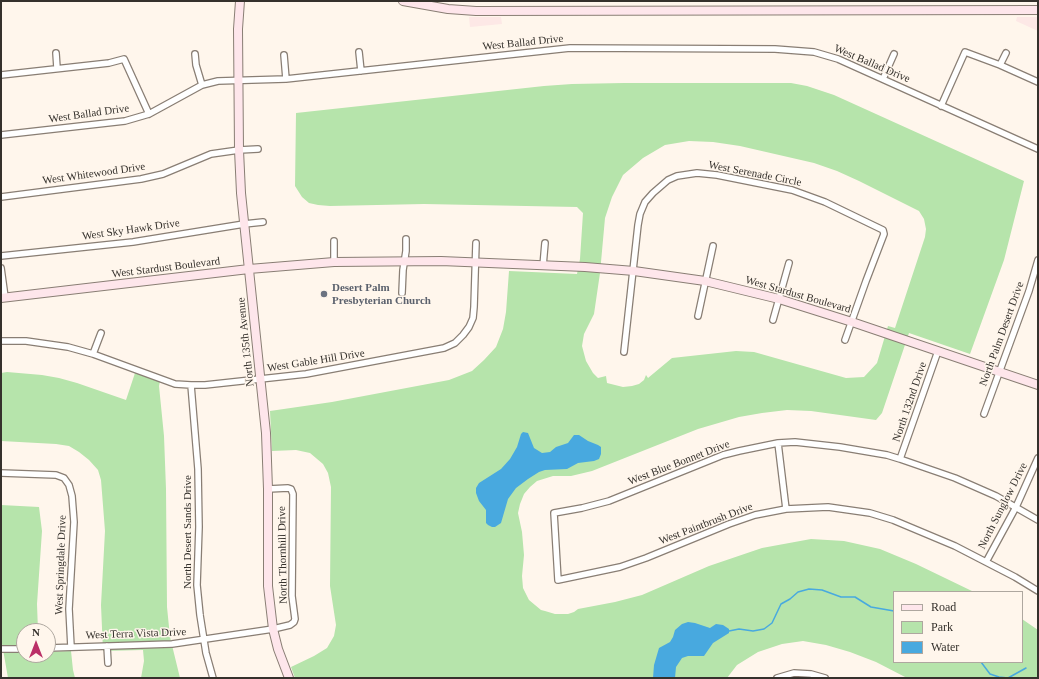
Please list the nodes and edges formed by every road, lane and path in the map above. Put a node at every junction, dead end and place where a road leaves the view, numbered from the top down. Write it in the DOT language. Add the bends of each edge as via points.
graph roads {
  1 [pos="240,1"];
  2 [pos="402,1"];
  3 [pos="1038,10"];
  4 [pos="359,52"];
  5 [pos="56,53"];
  6 [pos="1006,53"];
  7 [pos="195,54"];
  8 [pos="894,54"];
  9 [pos="284,55"];
  10 [pos="1000,65"];
  11 [pos="57,68"];
  12 [pos="361,72"];
  13 [pos="1,75"];
  14 [pos="286,79"];
  15 [pos="883,79"];
  16 [pos="239,80"];
  17 [pos="1038,82"];
  18 [pos="202,85"];
  19 [pos="941,106"];
  20 [pos="149,114"];
  21 [pos="1,135"];
  22 [pos="258,149"];
  23 [pos="1038,149"];
  24 [pos="239,150"];
  25 [pos="1,197"];
  26 [pos="263,222"];
  27 [pos="244,224"];
  28 [pos="406,239"];
  29 [pos="334,241"];
  30 [pos="476,243"];
  31 [pos="545,243"];
  32 [pos="712,246"];
  33 [pos="1,256"];
  34 [pos="404,260"];
  35 [pos="1038,260"];
  36 [pos="334,262"];
  37 [pos="475,262"];
  38 [pos="789,263"];
  39 [pos="543,266"];
  40 [pos="1,268"];
  41 [pos="249,269"];
  42 [pos="634,271"];
  43 [pos="705,281"];
  44 [pos="402,293"];
  45 [pos="3,297"];
  46 [pos="779,299"];
  47 [pos="698,316"];
  48 [pos="773,320"];
  49 [pos="852,322"];
  50 [pos="101,333"];
  51 [pos="845,340"];
  52 [pos="1,341"];
  53 [pos="938,351"];
  54 [pos="624,352"];
  55 [pos="93,354"];
  56 [pos="999,371"];
  57 [pos="261,380"];
  58 [pos="1038,385"];
  59 [pos="191,386"];
  60 [pos="984,414"];
  61 [pos="778,443"];
  62 [pos="1038,458"];
  63 [pos="900,459"];
  64 [pos="1,473"];
  65 [pos="268,489"];
  66 [pos="1016,507"];
  67 [pos="786,509"];
  68 [pos="1038,520"];
  69 [pos="986,562"];
  70 [pos="558,580"];
  71 [pos="1038,591"];
  72 [pos="273,629"];
  73 [pos="204,640"];
  74 [pos="107,646"];
  75 [pos="71,647"];
  76 [pos="56,648"];
  77 [pos="1,649"];
  78 [pos="16,649"];
  79 [pos="108,663"];
  80 [pos="213,678"];
  81 [pos="288,678"];
  82 [pos="777,678"];
  83 [pos="825,678"];
  1 -- 16 [label="street, North 135th Avenue"];
  2 -- 3 [label="street" via="476,11"];
  4 -- 12 [label="street"];
  5 -- 11 [label="street"];
  6 -- 10 [label="street"];
  7 -- 18 [label="street"];
  8 -- 15 [label="street"];
  9 -- 14 [label="street"];
  10 -- 17 [label="street"];
  10 -- 19 [label="street" via="965,52"];
  11 -- 13 [label="street"];
  11 -- 20 [label="street" via="109,64 124,59"];
  12 -- 14 [label="street, West Ballad Drive"];
  12 -- 15 [label="street, West Ballad Drive" via="570,48 775,49 814,52 838,59"];
  14 -- 16 [label="street, West Ballad Drive"];
  15 -- 19 [label="street, West Ballad Drive"];
  16 -- 18 [label="street, West Ballad Drive" via="218,80"];
  16 -- 24 [label="street, North 135th Avenue"];
  18 -- 20 [label="street, West Ballad Drive"];
  19 -- 23 [label="street, West Ballad Drive"];
  20 -- 21 [label="street, West Ballad Drive" via="125,121"];
  22 -- 24 [label="street, West Whitewood Drive"];
  24 -- 25 [label="street, West Whitewood Drive" via="212,154 163,174 141,179"];
  24 -- 27 [label="street, North 135th Avenue"];
  26 -- 27 [label="street, West Sky Hawk Drive"];
  27 -- 33 [label="street, West Sky Hawk Drive" via="132,242"];
  27 -- 41 [label="street, North 135th Avenue"];
  28 -- 34 [label="street"];
  29 -- 36 [label="street"];
  30 -- 37 [label="street"];
  31 -- 39 [label="street"];
  32 -- 43 [label="street"];
  34 -- 36 [label="street, West Stardust Boulevard"];
  34 -- 37 [label="street, West Stardust Boulevard"];
  34 -- 44 [label="street"];
  35 -- 56 [label="street, North Palm Desert Drive"];
  36 -- 41 [label="street, West Stardust Boulevard"];
  37 -- 39 [label="street, West Stardust Boulevard"];
  37 -- 57 [label="street, West Gable Hill Drive" via="472,318 469,327 455,343 444,348"];
  38 -- 46 [label="street"];
  39 -- 42 [label="street, West Stardust Boulevard"];
  40 -- 45 [label="street"];
  41 -- 45 [label="street, West Stardust Boulevard"];
  41 -- 57 [label="street, North 135th Avenue"];
  42 -- 43 [label="street, West Stardust Boulevard"];
  42 -- 49 [label="street, West Serenade Circle" via="640,214 653,193 668,180 697,173 792,190 837,207 884,231"];
  42 -- 54 [label="street"];
  43 -- 46 [label="street, West Stardust Boulevard"];
  43 -- 47 [label="street"];
  46 -- 48 [label="street"];
  46 -- 49 [label="street, West Stardust Boulevard"];
  49 -- 51 [label="street"];
  49 -- 53 [label="street, West Stardust Boulevard"];
  50 -- 55 [label="street"];
  52 -- 55 [label="street, West Gable Hill Drive" via="47,343"];
  53 -- 56 [label="street, West Stardust Boulevard"];
  53 -- 63 [label="street, North 132nd Drive"];
  55 -- 59 [label="street, West Gable Hill Drive" via="175,384"];
  56 -- 58 [label="street, West Stardust Boulevard"];
  56 -- 60 [label="street, North Palm Desert Drive"];
  57 -- 59 [label="street, West Gable Hill Drive"];
  57 -- 65 [label="street, North 135th Avenue"];
  59 -- 73 [label="street, North Desert Sands Drive" via="198,469 197,585"];
  61 -- 63 [label="street, West Blue Bonnet Drive" via="818,444"];
  61 -- 67 [label="street"];
  61 -- 70 [label="street, West Blue Bonnet Drive" via="723,455 609,501 554,513"];
  62 -- 66 [label="street, North Sunglow Drive"];
  63 -- 66 [label="street, West Blue Bonnet Drive" via="955,478"];
  64 -- 75 [label="street, West Springdale Drive" via="56,475 64,478 69,485 74,522"];
  65 -- 72 [label="street, North 135th Avenue" via="268,586"];
  65 -- 72 [label="street, North Thornhill Drive" via="288,488 293,494 292,596 295,619 290,625"];
  66 -- 68 [label="street, West Blue Bonnet Drive"];
  66 -- 69 [label="street, North Sunglow Drive"];
  67 -- 69 [label="street, West Paintbrush Drive" via="828,507 870,513 955,546"];
  67 -- 70 [label="street, West Paintbrush Drive" via="755,515 729,524 620,567"];
  69 -- 71 [label="street, West Paintbrush Drive"];
  72 -- 73 [label="street, West Terra Vista Drive"];
  72 -- 81 [label="street, North 135th Avenue"];
  73 -- 74 [label="street, West Terra Vista Drive"];
  73 -- 80 [label="street, North Desert Sands Drive"];
  74 -- 75 [label="street, West Terra Vista Drive"];
  74 -- 79 [label="street"];
  75 -- 76 [label="street, West Terra Vista Drive"];
  77 -- 78 [label="street"];
  82 -- 83 [label="street" via="794,673"];
}
